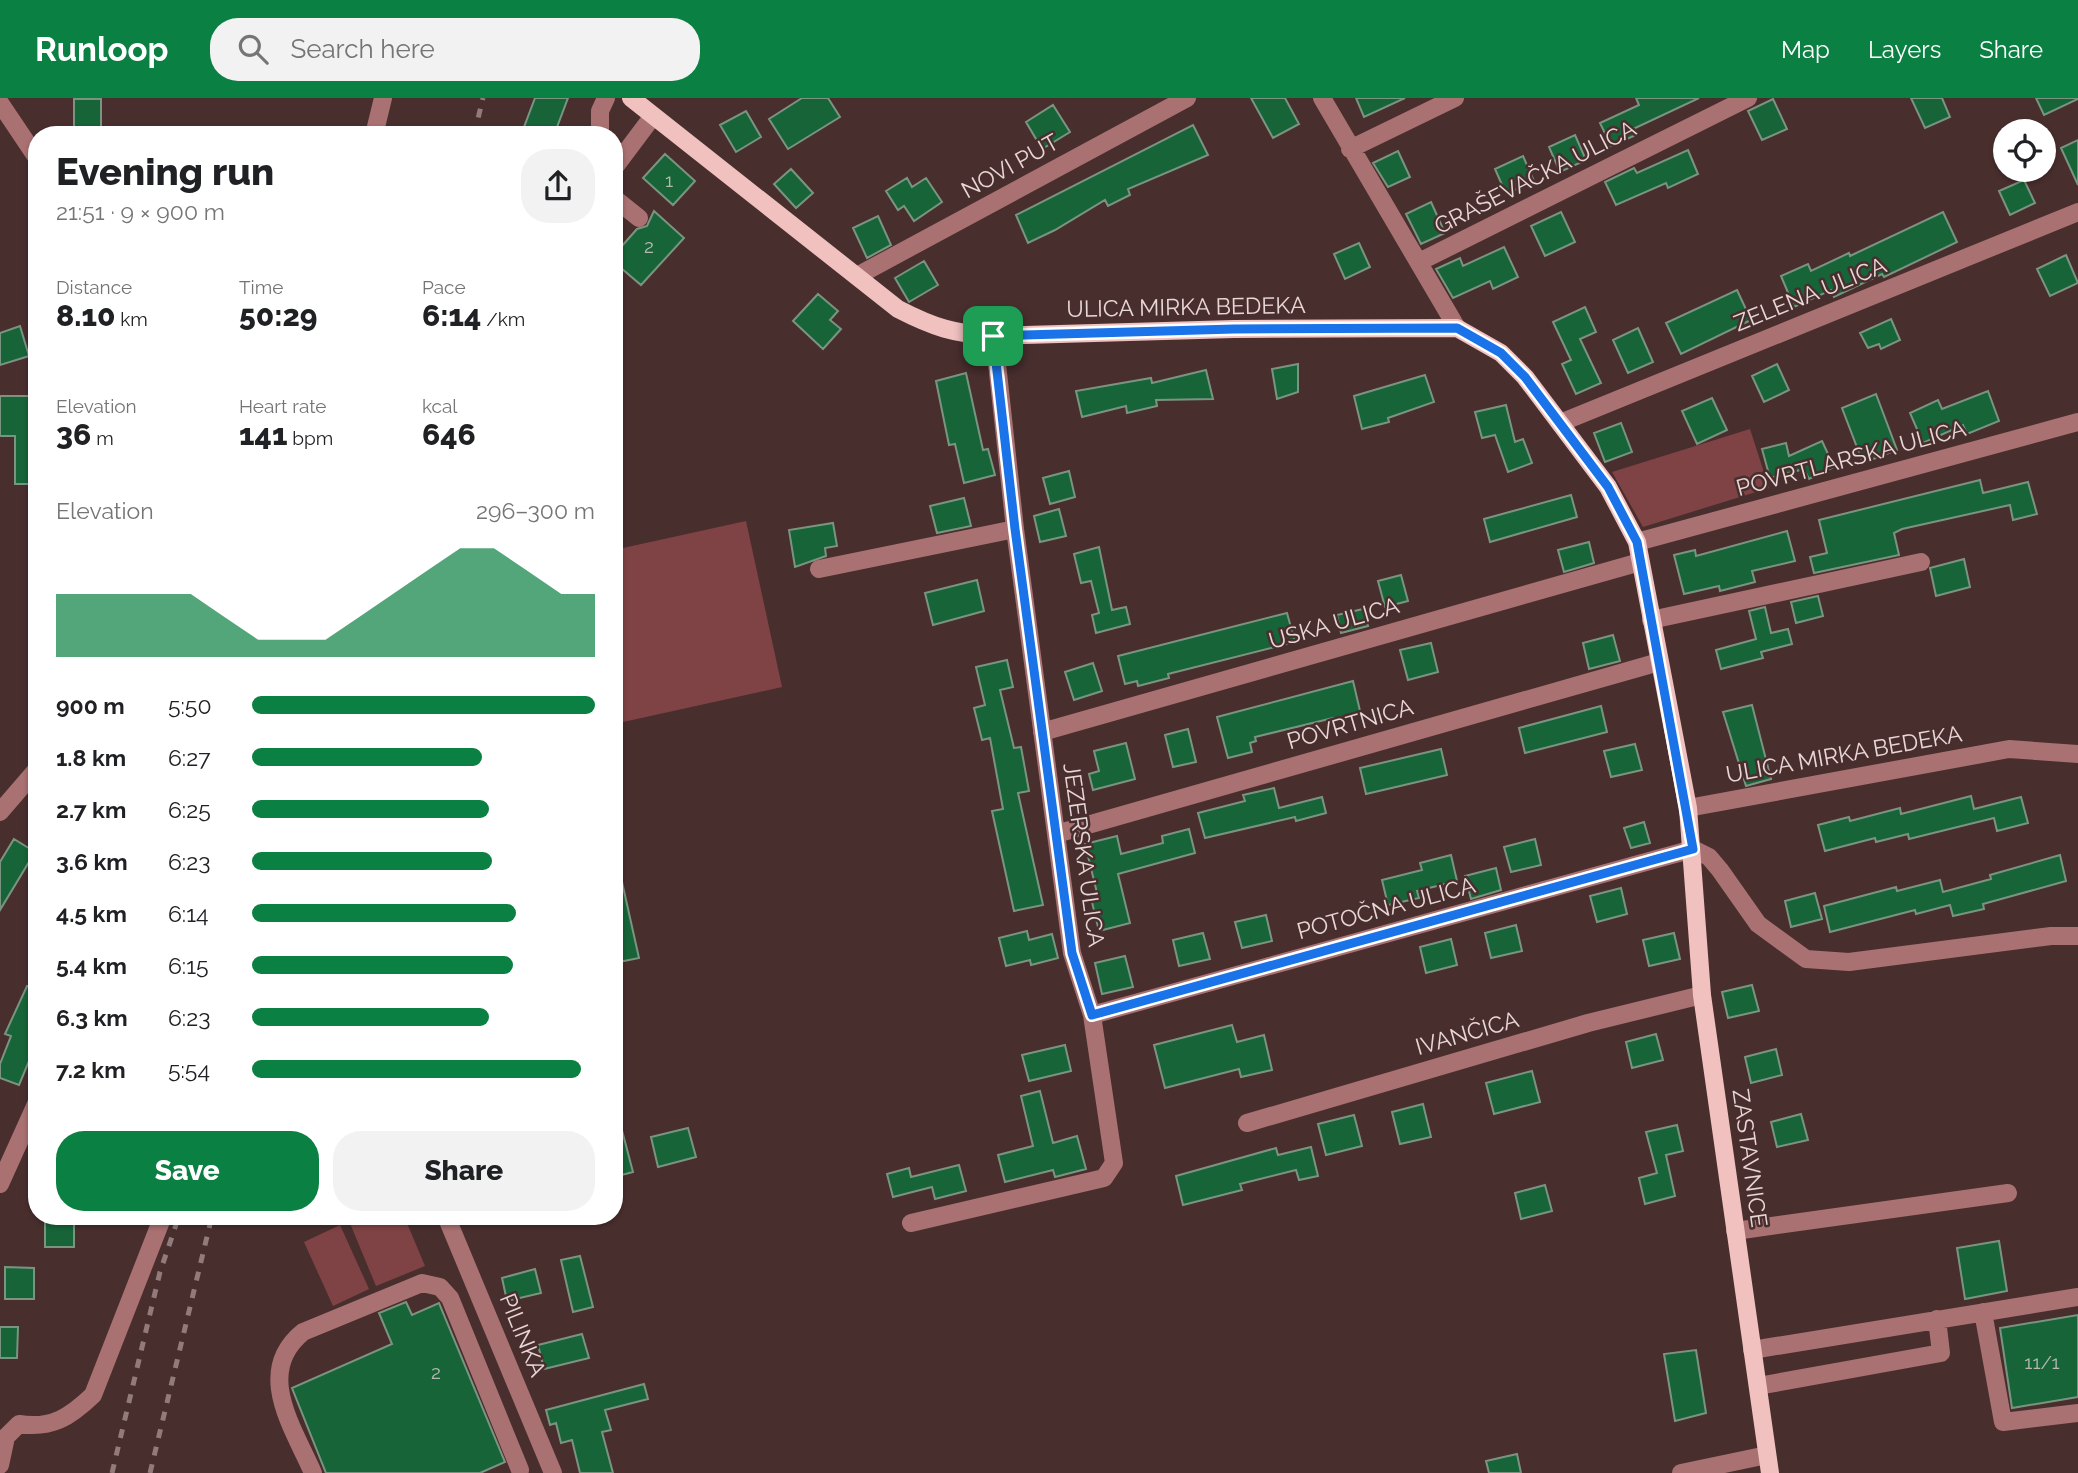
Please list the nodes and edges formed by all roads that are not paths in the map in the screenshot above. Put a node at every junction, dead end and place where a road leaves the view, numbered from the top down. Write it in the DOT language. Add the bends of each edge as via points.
graph roads {
  1 [pos="383,98"];
  2 [pos="606,98"];
  3 [pos="631,98"];
  4 [pos="1186,98"];
  5 [pos="1322,98"];
  6 [pos="1455,98"];
  7 [pos="1748,98"];
  8 [pos="0,103"];
  9 [pos="653,116"];
  10 [pos="376,126"];
  11 [pos="600,126"];
  12 [pos="28,145"];
  13 [pos="1350,149"];
  14 [pos="623,150"];
  15 [pos="623,205"];
  16 [pos="2078,212"];
  17 [pos="639,218"];
  18 [pos="1419,262"];
  19 [pos="857,276"];
  20 [pos="1457,328"];
  21 [pos="993,336"];
  22 [pos="2078,422"];
  23 [pos="1560,423"];
  24 [pos="1015,529"];
  25 [pos="1637,542"];
  26 [pos="1640,562"];
  27 [pos="1921,562"];
  28 [pos="819,569"];
  29 [pos="1651,620"];
  30 [pos="1659,662"];
  31 [pos="1042,732"];
  32 [pos="2078,754"];
  33 [pos="28,779"];
  34 [pos="1688,808"];
  35 [pos="0,812"];
  36 [pos="1056,834"];
  37 [pos="1693,849"];
  38 [pos="2078,936"];
  39 [pos="1702,995"];
  40 [pos="1092,1015"];
  41 [pos="28,1122"];
  42 [pos="1247,1123"];
  43 [pos="0,1184"];
  44 [pos="2008,1193"];
  45 [pos="911,1223"];
  46 [pos="159,1225"];
  47 [pos="450,1225"];
  48 [pos="1735,1231"];
  49 [pos="2078,1297"];
  50 [pos="1983,1312"];
  51 [pos="1937,1319"];
  52 [pos="1752,1350"];
  53 [pos="1758,1386"];
  54 [pos="2078,1413"];
  55 [pos="1767,1455"];
  56 [pos="0,1465"];
  57 [pos="550,1466"];
  58 [pos="517,1472"];
  59 [pos="313,1473"];
  60 [pos="1681,1473"];
  61 [pos="1770,1473"];
  1 -- 10 [label="street"];
  2 -- 11 [label="street"];
  3 -- 9 [label="main road, ULICA MIRKA BEDEKA"];
  4 -- 19 [label="street, NOVI PUT"];
  5 -- 13 [label="street"];
  6 -- 13 [label="street"];
  7 -- 18 [label="street, GRAŠEVAČKA ULICA"];
  8 -- 12 [label="street"];
  9 -- 14 [label="street"];
  9 -- 19 [label="main road, ULICA MIRKA BEDEKA"];
  13 -- 18 [label="street"];
  15 -- 17 [label="street"];
  16 -- 23 [label="street, ZELENA ULICA"];
  18 -- 20 [label="street"];
  19 -- 21 [label="main road, ULICA MIRKA BEDEKA" via="898,309 934,327 960,335"];
  20 -- 21 [label="main road, ULICA MIRKA BEDEKA"];
  20 -- 23 [label="main road, ULICA MIRKA BEDEKA" via="1501,353"];
  21 -- 24 [label="street, JEZERSKA ULICA"];
  22 -- 25 [label="street, POVRTLARSKA ULICA"];
  23 -- 25 [label="main road, ULICA MIRKA BEDEKA" via="1608,487"];
  24 -- 28 [label="street"];
  24 -- 31 [label="street, JEZERSKA ULICA"];
  25 -- 26 [label="main road, ULICA MIRKA BEDEKA"];
  26 -- 29 [label="main road, ULICA MIRKA BEDEKA"];
  26 -- 31 [label="street, USKA ULICA"];
  27 -- 29 [label="street"];
  29 -- 30 [label="main road, ULICA MIRKA BEDEKA"];
  30 -- 34 [label="main road, ULICA MIRKA BEDEKA"];
  30 -- 36 [label="street, POVRTNICA"];
  31 -- 36 [label="street, JEZERSKA ULICA"];
  32 -- 34 [label="street, ULICA MIRKA BEDEKA" via="2009,749"];
  33 -- 35 [label="street"];
  34 -- 37 [label="main road, ULICA MIRKA BEDEKA"];
  36 -- 40 [label="street, JEZERSKA ULICA" via="1072,953"];
  37 -- 38 [label="street" via="1715,864 1758,924 1805,959 1849,962"];
  37 -- 39 [label="main road, ZASTAVNICE"];
  37 -- 40 [label="street, POTOČNA ULICA"];
  39 -- 42 [label="street, IVANČICA" via="1588,1023"];
  39 -- 48 [label="main road, ZASTAVNICE"];
  40 -- 45 [label="street, JEZERSKA ULICA" via="1114,1163 1104,1178"];
  41 -- 43 [label="street"];
  44 -- 48 [label="street"];
  46 -- 56 [label="street" via="93,1395 71,1417 52,1425 19,1424 6,1437"];
  47 -- 57 [label="street, PILINKA"];
  48 -- 52 [label="main road, ZASTAVNICE"];
  49 -- 50 [label="street"];
  50 -- 51 [label="street"];
  50 -- 54 [label="street" via="2003,1422"];
  51 -- 52 [label="street"];
  51 -- 53 [label="street" via="1941,1353"];
  52 -- 53 [label="main road, ZASTAVNICE"];
  53 -- 55 [label="main road, ZASTAVNICE"];
  55 -- 60 [label="street"];
  55 -- 61 [label="main road, ZASTAVNICE"];
  57 -- 58 [label="street"];
  58 -- 59 [label="street" via="450,1298 440,1287 422,1283 303,1332 287,1345 278,1387"];
}
